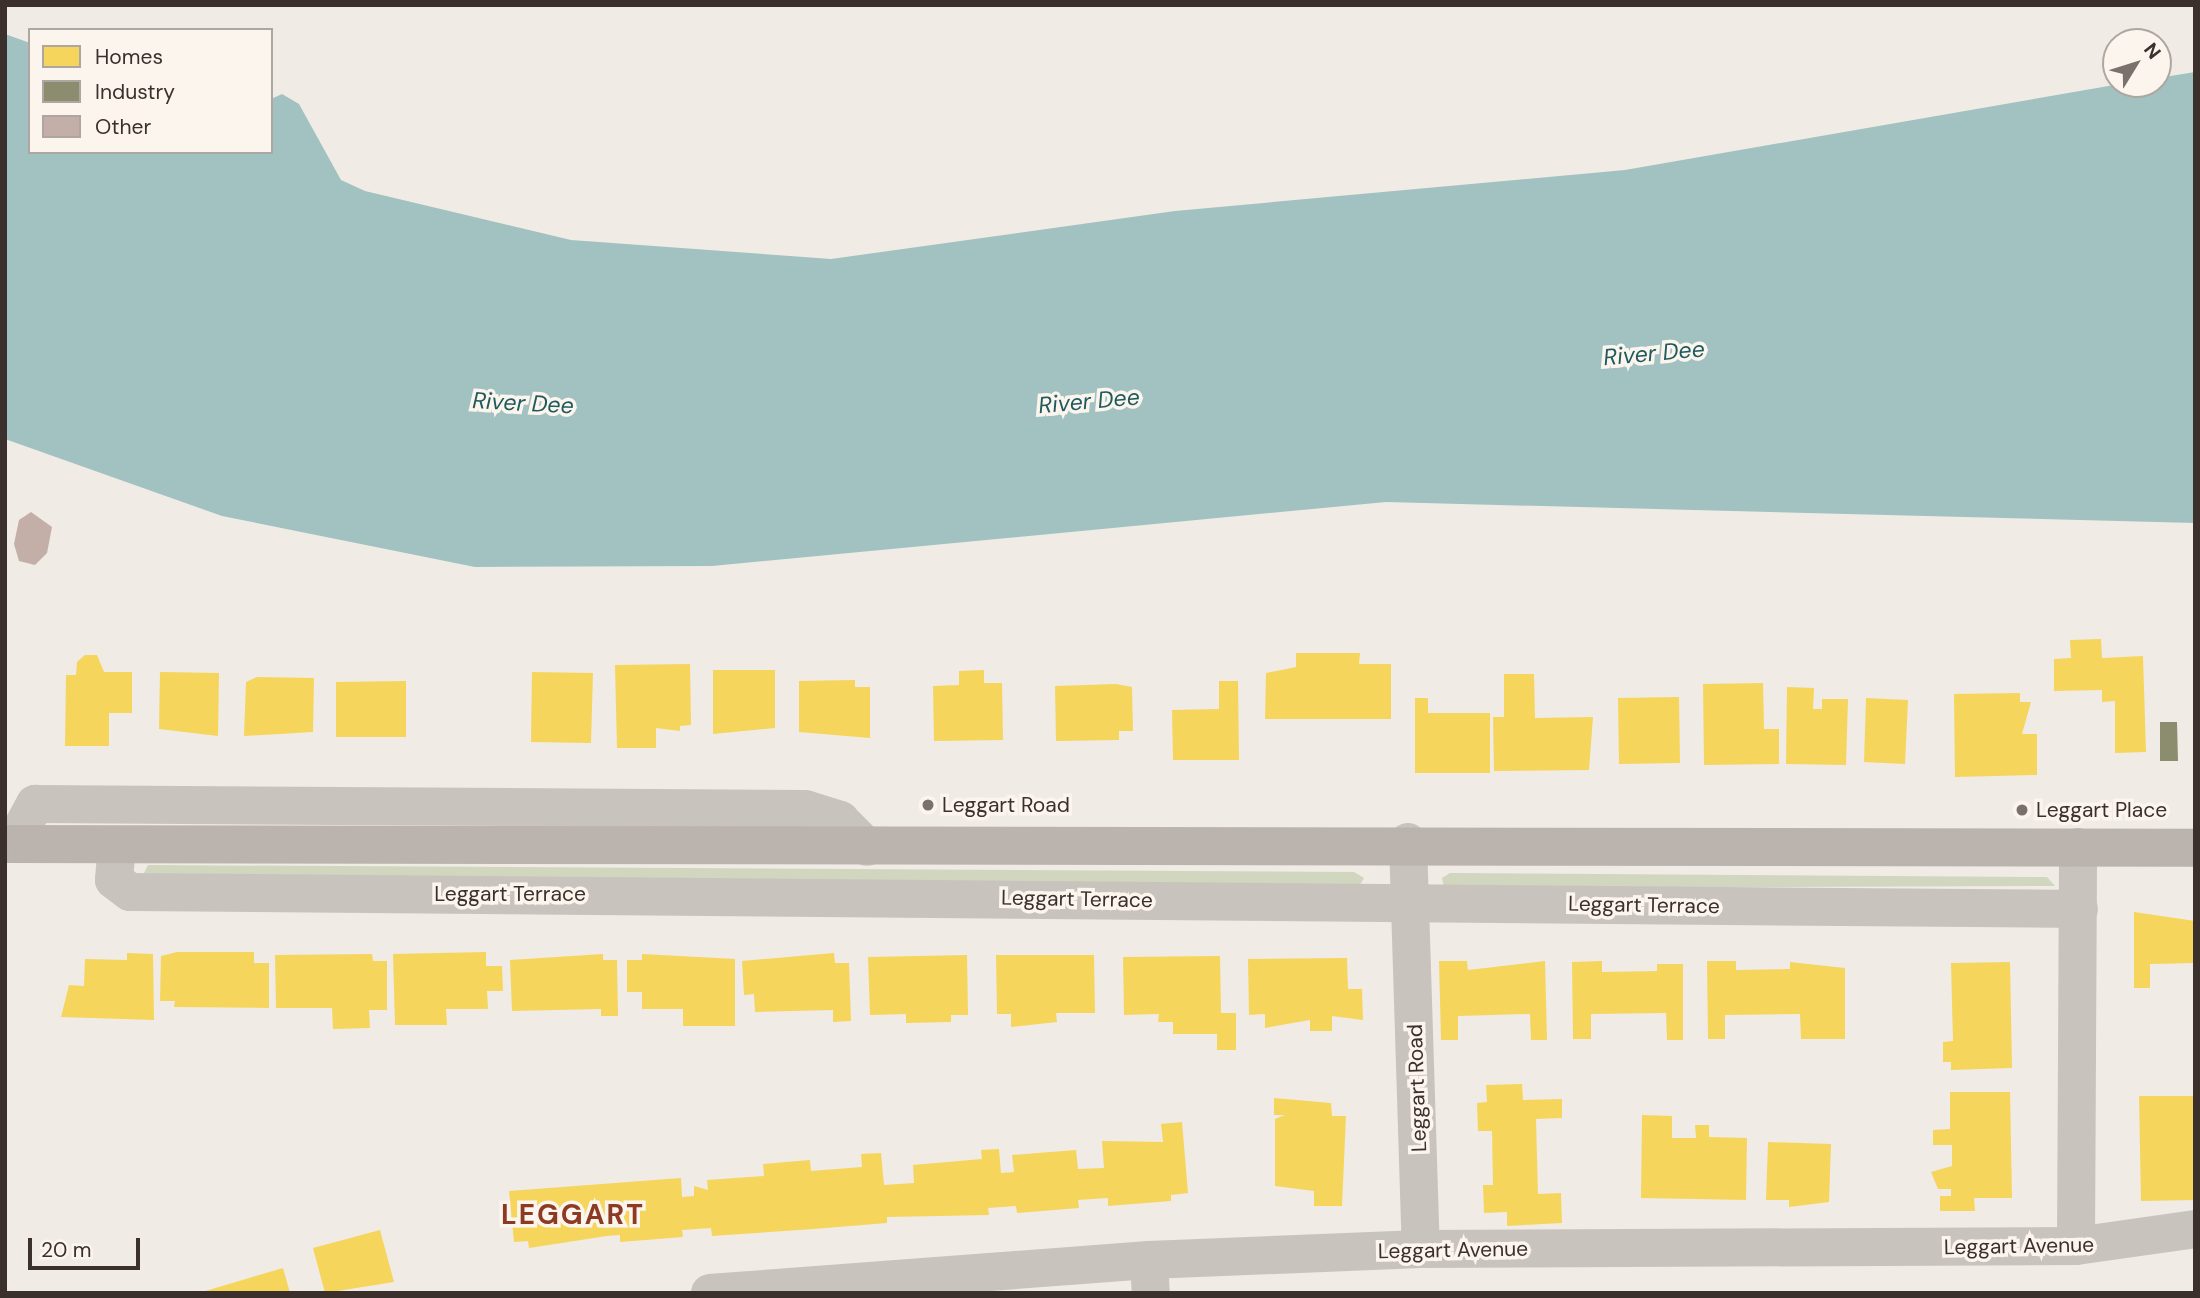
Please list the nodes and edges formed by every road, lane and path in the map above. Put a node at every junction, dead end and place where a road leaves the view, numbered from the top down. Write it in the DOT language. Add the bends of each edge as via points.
graph roads {
  1 [pos="1408,842"];
  2 [pos="9,844"];
  3 [pos="117,845"];
  4 [pos="867,847"];
  5 [pos="2078,847"];
  6 [pos="2195,848"];
  7 [pos="1411,902"];
  8 [pos="2079,909"];
  9 [pos="2195,1229"];
  10 [pos="2076,1246"];
  11 [pos="1421,1249"];
  12 [pos="1150,1276"];
  13 [pos="710,1293"];
  1 -- 4 [label="main road"];
  1 -- 5 [label="main road"];
  1 -- 7 [label="street, Leggart Road"];
  2 -- 3 [label="main road"];
  2 -- 4 [label="street" via="35,804 804,809 839,820"];
  3 -- 4 [label="main road"];
  3 -- 7 [label="street, Leggart Terrace" via="114,880 130,892"];
  5 -- 6 [label="main road"];
  5 -- 8 [label="street"];
  7 -- 8 [label="street, Leggart Terrace"];
  7 -- 11 [label="street, Leggart Road"];
  8 -- 10 [label="street"];
  9 -- 10 [label="street, Leggart Avenue"];
  10 -- 11 [label="street, Leggart Avenue"];
  11 -- 12 [label="street, Leggart Avenue"];
  12 -- 13 [label="street, Leggart Avenue"];
}
